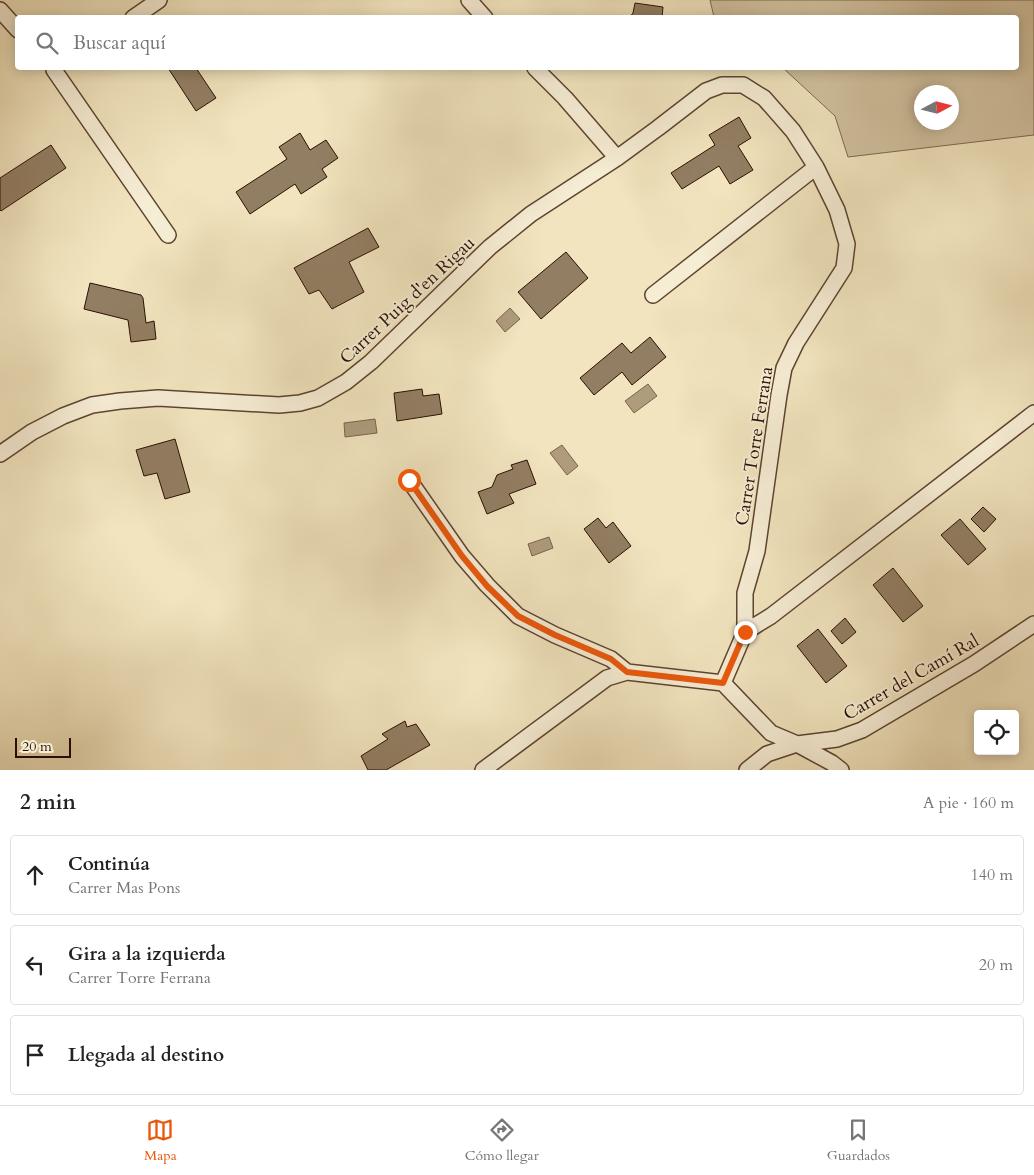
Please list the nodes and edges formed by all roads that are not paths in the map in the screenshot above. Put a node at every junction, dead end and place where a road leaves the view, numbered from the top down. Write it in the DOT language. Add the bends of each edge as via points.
graph roads {
  1 [pos="158,0"];
  2 [pos="469,0"];
  3 [pos="0,10"];
  4 [pos="137,15"];
  5 [pos="483,15"];
  6 [pos="15,27"];
  7 [pos="56,70"];
  8 [pos="537,70"];
  9 [pos="617,158"];
  10 [pos="816,168"];
  11 [pos="168,235"];
  12 [pos="653,295"];
  13 [pos="1034,413"];
  14 [pos="0,454"];
  15 [pos="409,480"];
  16 [pos="1034,624"];
  17 [pos="745,632"];
  18 [pos="627,672"];
  19 [pos="723,683"];
  20 [pos="797,744"];
  21 [pos="483,770"];
  22 [pos="747,770"];
  23 [pos="842,770"];
  1 -- 4 [label="street"];
  2 -- 5 [label="street"];
  3 -- 6 [label="street"];
  7 -- 11 [label="street"];
  8 -- 9 [label="street"];
  9 -- 10 [label="street, Carrer Torre Ferrana" via="706,91 722,85 743,85 764,98 793,131"];
  9 -- 14 [label="street, Carrer Puig d'en Rigau" via="531,214 490,247 371,362 318,398 280,404 158,398 92,405 32,432"];
  10 -- 12 [label="street"];
  10 -- 17 [label="street, Carrer Torre Ferrana" via="837,210 847,244 844,268 796,343 784,368 757,550 745,593"];
  13 -- 17 [label="street" via="771,616"];
  15 -- 18 [label="street" via="462,556 518,616 611,659"];
  16 -- 20 [label="street, Carrer del Camí Ral" via="974,664 862,730 837,739"];
  17 -- 19 [label="street, Carrer Torre Ferrana"];
  18 -- 19 [label="street"];
  18 -- 21 [label="street" via="607,678"];
  19 -- 20 [label="street" via="771,733"];
  20 -- 22 [label="street, Carrer del Camí Ral" via="766,754"];
  20 -- 23 [label="street"];
}
